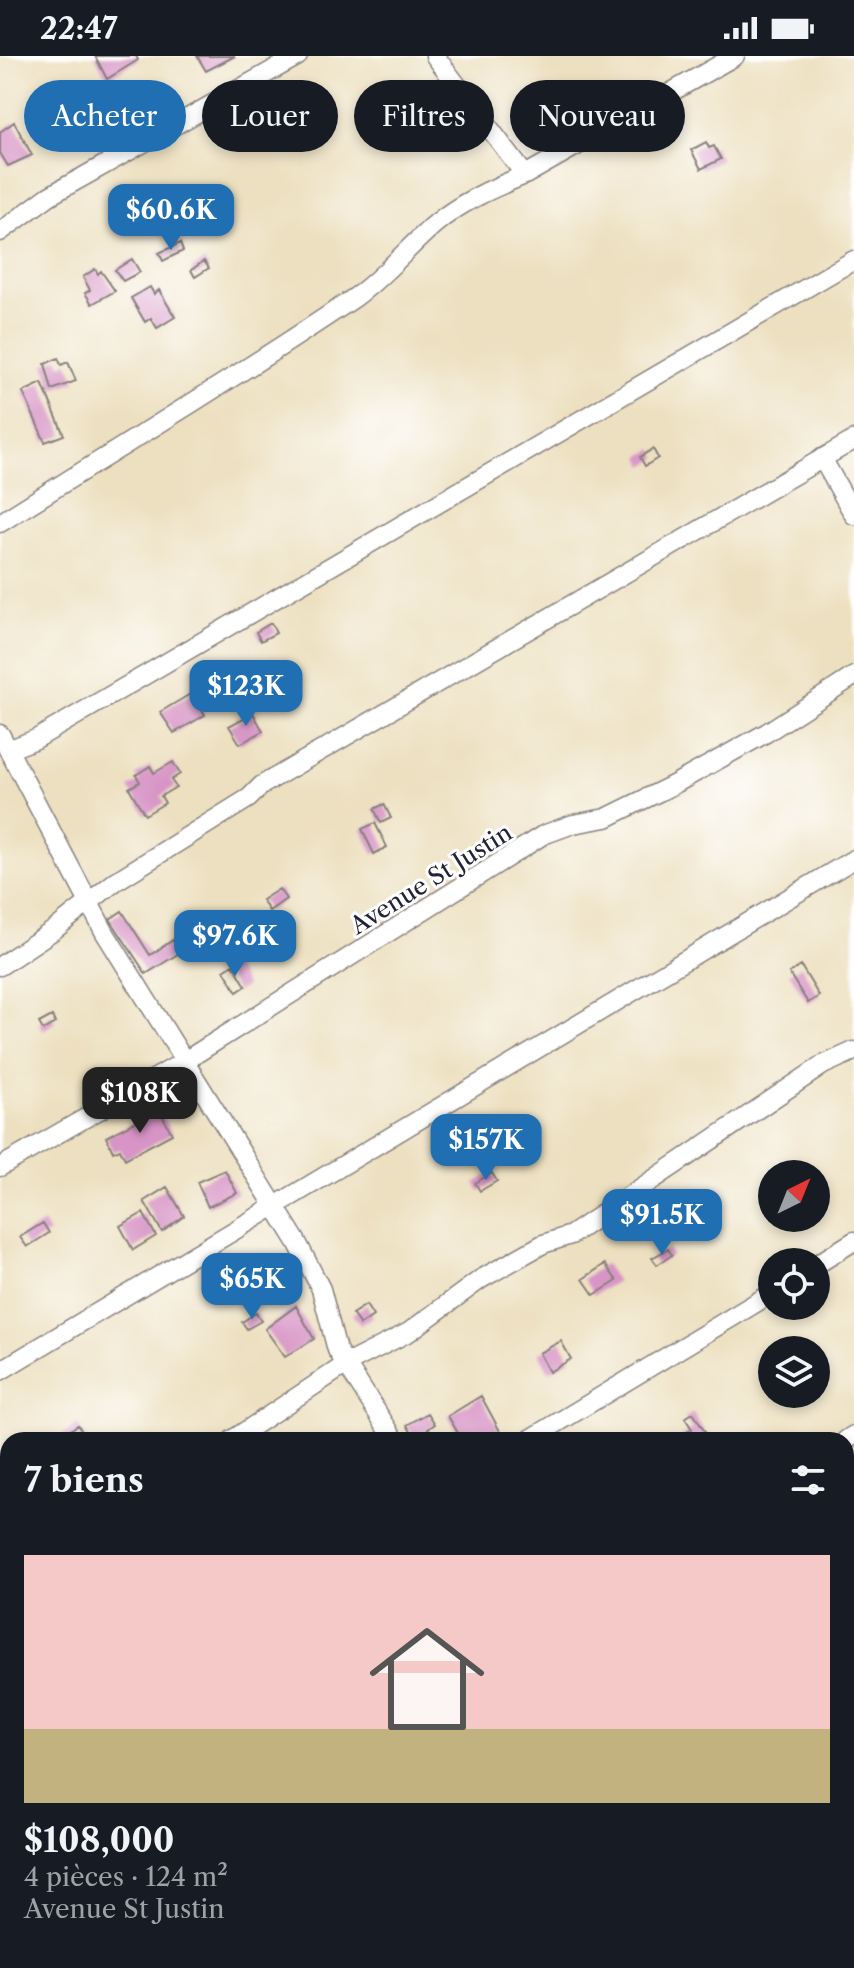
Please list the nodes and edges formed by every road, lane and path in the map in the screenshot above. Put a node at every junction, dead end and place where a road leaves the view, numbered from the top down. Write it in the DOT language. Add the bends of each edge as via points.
graph roads {
  1 [pos="298,56"];
  2 [pos="435,56"];
  3 [pos="735,56"];
  4 [pos="525,175"];
  5 [pos="0,232"];
  6 [pos="854,260"];
  7 [pos="854,440"];
  8 [pos="822,458"];
  9 [pos="854,515"];
  10 [pos="0,523"];
  11 [pos="854,676"];
  12 [pos="4,742"];
  13 [pos="854,859"];
  14 [pos="89,902"];
  15 [pos="0,966"];
  16 [pos="854,1051"];
  17 [pos="183,1062"];
  18 [pos="0,1167"];
  19 [pos="276,1208"];
  20 [pos="854,1241"];
  21 [pos="830,1256"];
  22 [pos="758,1301"];
  23 [pos="348,1363"];
  24 [pos="0,1371"];
  25 [pos="244,1432"];
  26 [pos="390,1432"];
  27 [pos="542,1432"];
  1 -- 5 [label="street" via="49,196"];
  2 -- 4 [label="street"];
  3 -- 4 [label="street"];
  4 -- 10 [label="street" via="459,207 374,284"];
  6 -- 12 [label="street" via="36,739"];
  7 -- 8 [label="street"];
  8 -- 9 [label="street"];
  8 -- 14 [label="street" via="262,785"];
  11 -- 17 [label="street, Avenue St Justin" via="673,785 606,818 543,835"];
  12 -- 14 [label="street"];
  13 -- 19 [label="street"];
  14 -- 15 [label="street"];
  14 -- 17 [label="street"];
  16 -- 23 [label="street" via="823,1065 571,1235 543,1244 481,1279 409,1332"];
  17 -- 18 [label="street, Avenue St Justin"];
  17 -- 19 [label="street"];
  19 -- 23 [label="street" via="321,1289 337,1350"];
  19 -- 24 [label="street"];
  20 -- 21 [label="street"];
  22 -- 27 [label="street"];
  23 -- 25 [label="street"];
  23 -- 26 [label="street"];
}
